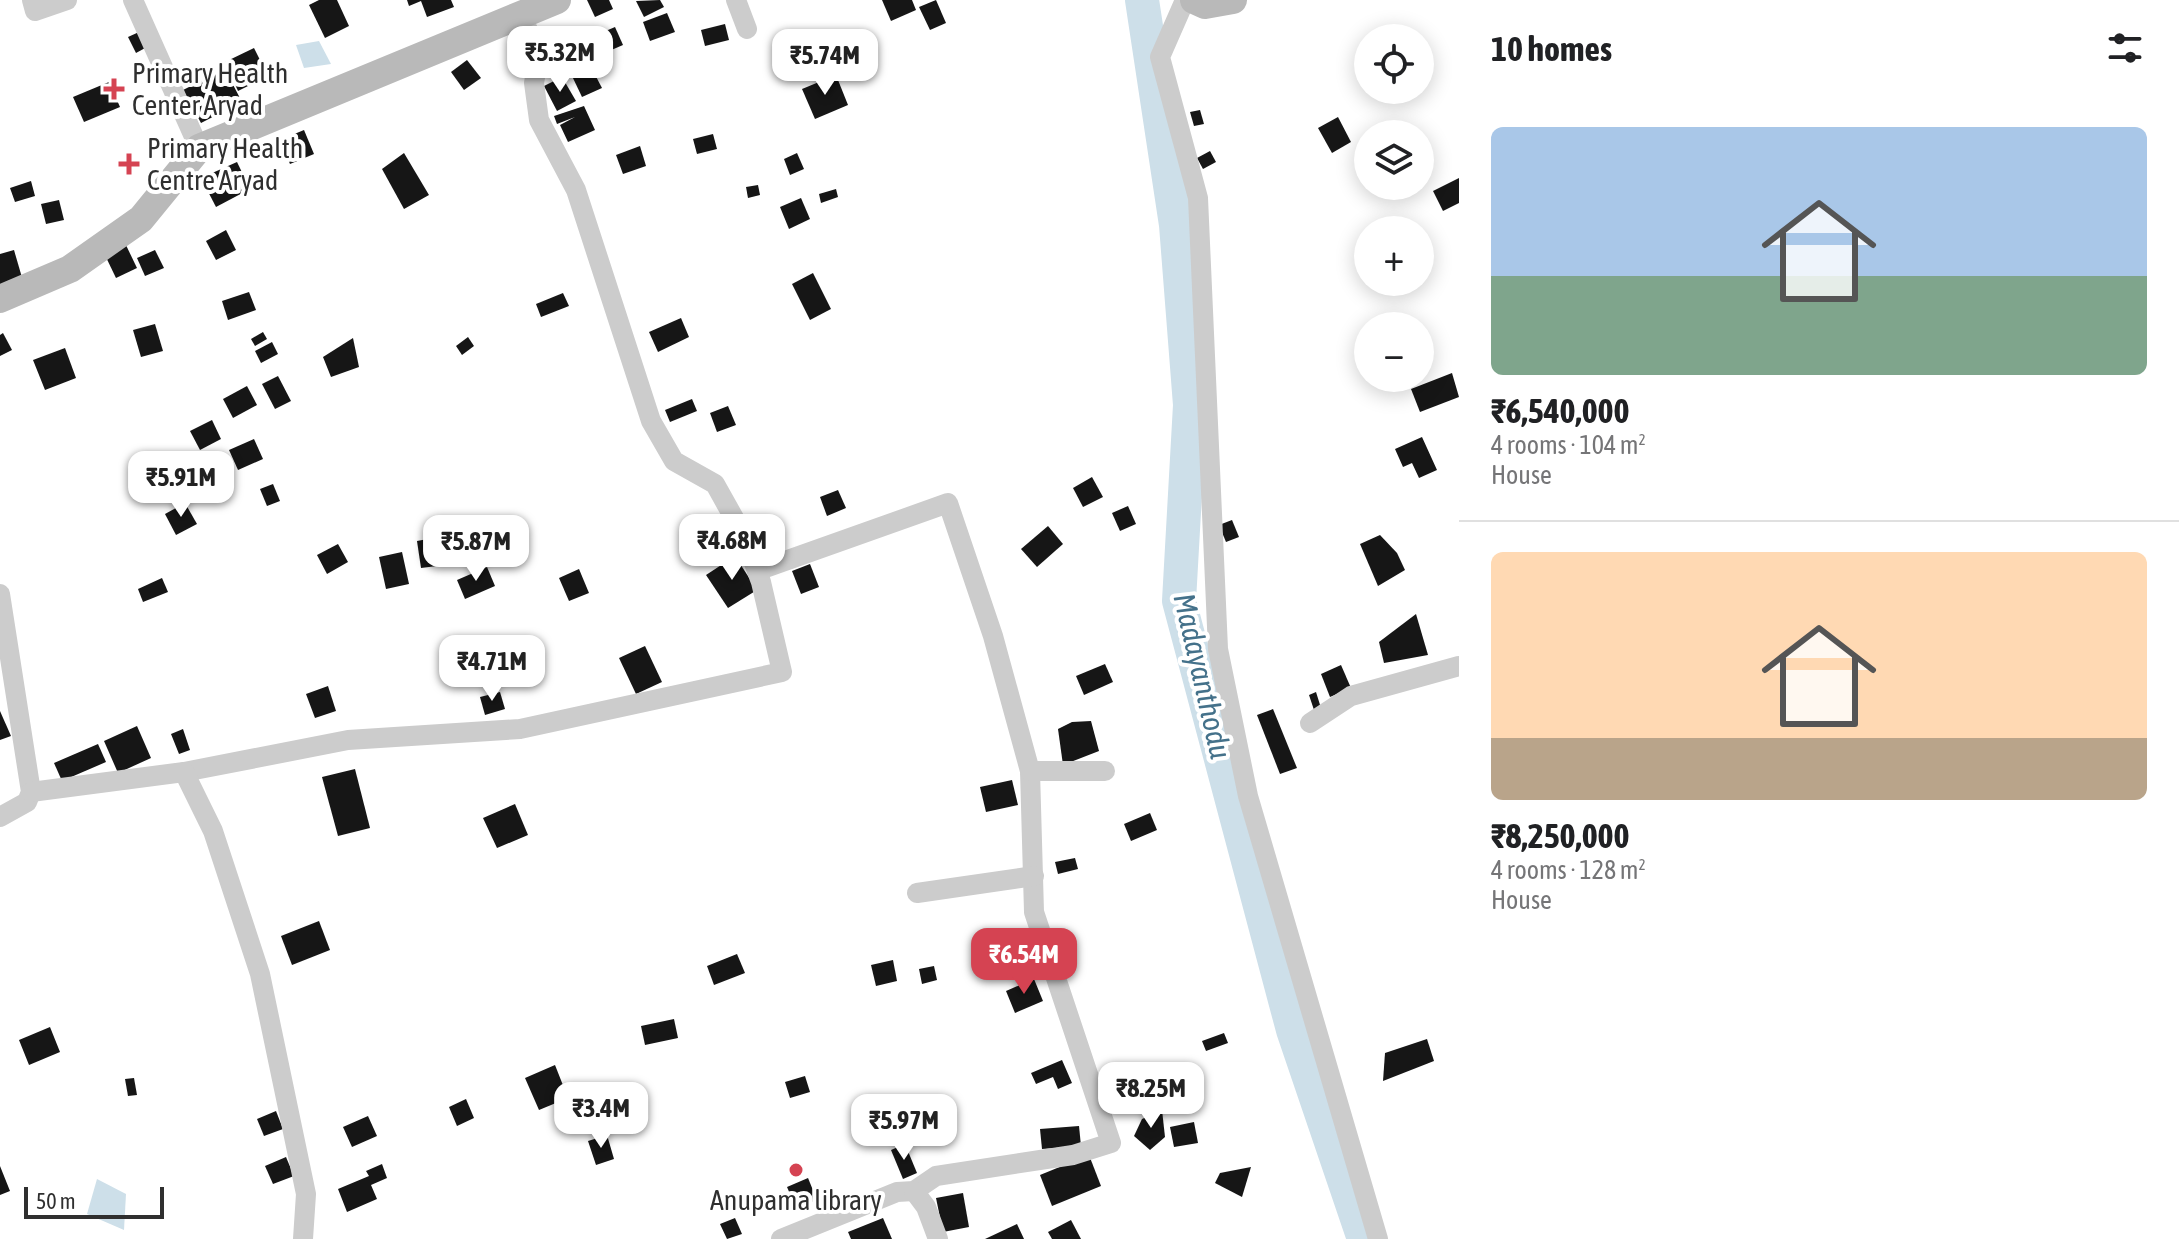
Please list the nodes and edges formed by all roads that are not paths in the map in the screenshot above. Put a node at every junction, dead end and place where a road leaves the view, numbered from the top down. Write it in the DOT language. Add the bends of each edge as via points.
graph roads {
  1 [pos="32,0"];
  2 [pos="67,0"];
  3 [pos="133,0"];
  4 [pos="557,0"];
  5 [pos="736,0"];
  6 [pos="1185,0"];
  7 [pos="1194,0"];
  8 [pos="1233,0"];
  9 [pos="521,15"];
  10 [pos="747,29"];
  11 [pos="199,148"];
  12 [pos="0,299"];
  13 [pos="757,571"];
  14 [pos="0,594"];
  15 [pos="1459,666"];
  16 [pos="1310,723"];
  17 [pos="1030,771"];
  18 [pos="1105,771"];
  19 [pos="184,772"];
  20 [pos="31,792"];
  21 [pos="0,817"];
  22 [pos="1034,876"];
  23 [pos="917,893"];
  24 [pos="914,1191"];
  25 [pos="303,1239"];
  26 [pos="781,1239"];
  27 [pos="938,1239"];
  28 [pos="1378,1239"];
  1 -- 2 [label="street" via="35,11"];
  3 -- 11 [label="street"];
  4 -- 9 [label="main road"];
  5 -- 10 [label="street"];
  6 -- 28 [label="street" via="1160,57 1198,198 1218,649 1248,796"];
  7 -- 8 [label="main road" via="1205,5"];
  9 -- 11 [label="main road"];
  9 -- 13 [label="street" via="539,54 534,83 539,120 576,190 651,421 674,461 715,484"];
  11 -- 12 [label="main road" via="141,219 70,269"];
  13 -- 17 [label="street" via="948,503 993,636"];
  13 -- 19 [label="street" via="782,672 520,729 348,740"];
  14 -- 20 [label="street"];
  15 -- 16 [label="street" via="1351,696"];
  17 -- 18 [label="street"];
  17 -- 22 [label="street"];
  19 -- 20 [label="street"];
  19 -- 25 [label="street" via="213,831 260,974 306,1194"];
  20 -- 21 [label="street" via="27,802"];
  22 -- 23 [label="street"];
  22 -- 24 [label="street" via="1034,912 1111,1143 1073,1155 936,1176"];
  24 -- 26 [label="street" via="897,1192"];
  24 -- 27 [label="street"];
}
